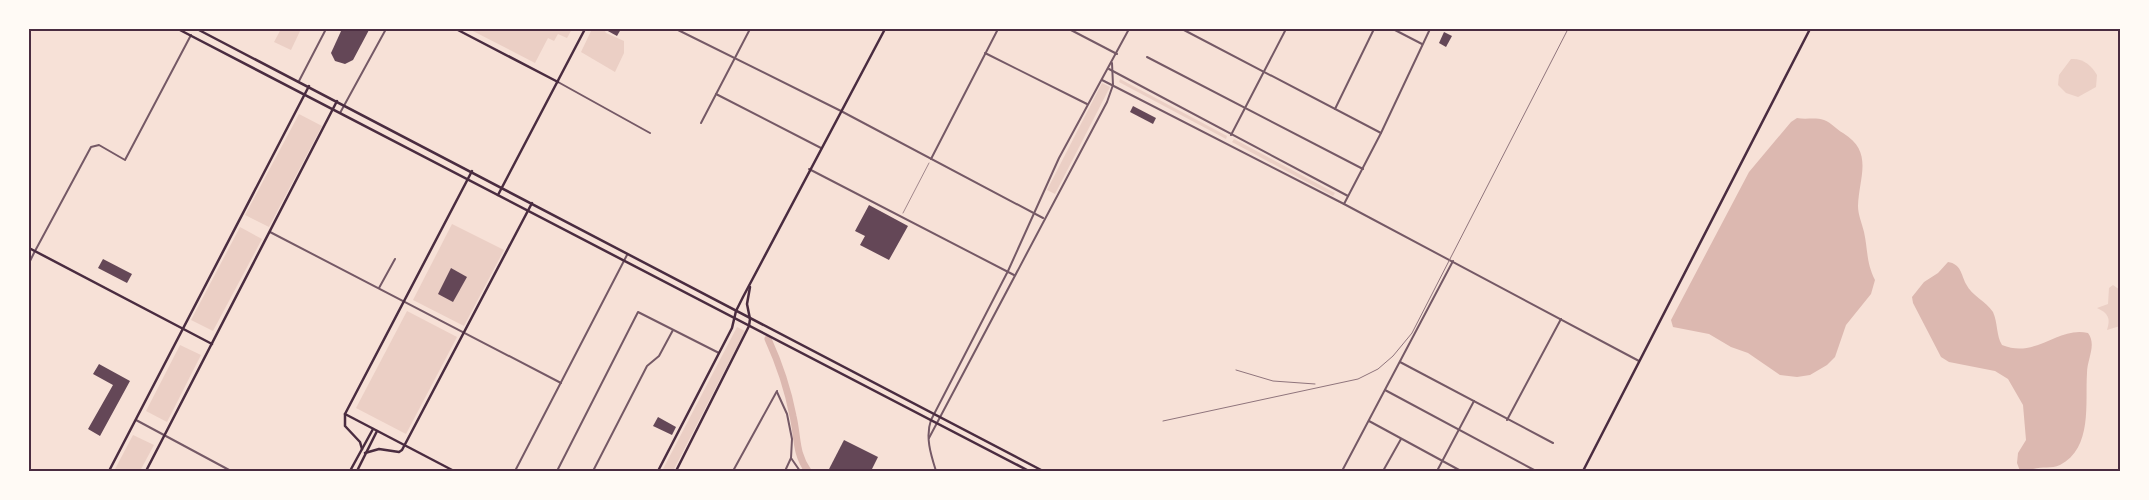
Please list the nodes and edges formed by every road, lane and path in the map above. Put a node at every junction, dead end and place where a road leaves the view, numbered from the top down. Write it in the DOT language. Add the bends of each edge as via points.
graph roads {
  1 [pos="178,29"];
  2 [pos="197,29"];
  3 [pos="326,29"];
  4 [pos="386,29"];
  5 [pos="456,29"];
  6 [pos="585,29"];
  7 [pos="676,29"];
  8 [pos="750,29"];
  9 [pos="885,29"];
  10 [pos="998,29"];
  11 [pos="1069,29"];
  12 [pos="1129,29"];
  13 [pos="1182,29"];
  14 [pos="1286,29"];
  15 [pos="1374,29"];
  16 [pos="1393,29"];
  17 [pos="1430,29"];
  18 [pos="1810,29"];
  19 [pos="190,35"];
  20 [pos="1422,44"];
  21 [pos="985,53"];
  22 [pos="1117,54"];
  23 [pos="1147,57"];
  24 [pos="734,59"];
  25 [pos="1112,62"];
  26 [pos="1109,69"];
  27 [pos="1114,72"];
  28 [pos="1264,73"];
  29 [pos="1102,80"];
  30 [pos="300,81"];
  31 [pos="558,82"];
  32 [pos="1113,85"];
  33 [pos="309,86"];
  34 [pos="305,94"];
  35 [pos="716,94"];
  36 [pos="337,101"];
  37 [pos="1088,104"];
  38 [pos="344,106"];
  39 [pos="333,109"];
  40 [pos="1246,109"];
  41 [pos="1335,110"];
  42 [pos="841,111"];
  43 [pos="340,113"];
  44 [pos="701,123"];
  45 [pos="650,133"];
  46 [pos="1381,133"];
  47 [pos="1231,135"];
  48 [pos="821,148"];
  49 [pos="931,160"];
  50 [pos="809,169"];
  51 [pos="1363,169"];
  52 [pos="472,171"];
  53 [pos="468,179"];
  54 [pos="503,187"];
  55 [pos="498,195"];
  56 [pos="1348,196"];
  57 [pos="532,203"];
  58 [pos="1344,204"];
  59 [pos="528,211"];
  60 [pos="1034,213"];
  61 [pos="901,216"];
  62 [pos="1044,218"];
  63 [pos="270,232"];
  64 [pos="29,248"];
  65 [pos="35,251"];
  66 [pos="627,255"];
  67 [pos="394,259"];
  68 [pos="624,260"];
  69 [pos="1453,261"];
  70 [pos="29,262"];
  71 [pos="1008,271"];
  72 [pos="1014,275"];
  73 [pos="751,283"];
  74 [pos="379,289"];
  75 [pos="405,302"];
  76 [pos="736,311"];
  77 [pos="734,318"];
  78 [pos="750,318"];
  79 [pos="1561,319"];
  80 [pos="749,326"];
  81 [pos="184,328"];
  82 [pos="673,330"];
  83 [pos="464,333"];
  84 [pos="212,344"];
  85 [pos="719,353"];
  86 [pos="1400,362"];
  87 [pos="1640,362"];
  88 [pos="561,383"];
  89 [pos="1385,390"];
  90 [pos="1474,401"];
  91 [pos="345,414"];
  92 [pos="934,414"];
  93 [pos="940,416"];
  94 [pos="136,420"];
  95 [pos="931,420"];
  96 [pos="1507,420"];
  97 [pos="1369,421"];
  98 [pos="936,423"];
  99 [pos="372,429"];
  100 [pos="1458,429"];
  101 [pos="377,431"];
  102 [pos="165,435"];
  103 [pos="929,438"];
  104 [pos="1401,439"];
  105 [pos="1552,443"];
  106 [pos="405,446"];
  107 [pos="362,449"];
  108 [pos="365,453"];
  109 [pos="791,458"];
  110 [pos="1442,461"];
  111 [pos="109,471"];
  112 [pos="146,471"];
  113 [pos="230,471"];
  114 [pos="350,471"];
  115 [pos="357,471"];
  116 [pos="454,471"];
  117 [pos="515,471"];
  118 [pos="557,471"];
  119 [pos="593,471"];
  120 [pos="658,471"];
  121 [pos="676,471"];
  122 [pos="734,471"];
  123 [pos="785,471"];
  124 [pos="800,471"];
  125 [pos="936,471"];
  126 [pos="1029,471"];
  127 [pos="1043,471"];
  128 [pos="1342,471"];
  129 [pos="1383,471"];
  130 [pos="1437,471"];
  131 [pos="1461,471"];
  132 [pos="1536,471"];
  133 [pos="1583,471"];
  1 -- 19 [label="main road"];
  2 -- 30 [label="main road"];
  3 -- 30 [label="street"];
  4 -- 38 [label="street"];
  5 -- 31 [label="main road"];
  6 -- 31 [label="main road"];
  7 -- 24 [label="street"];
  8 -- 24 [label="street"];
  9 -- 42 [label="main road"];
  10 -- 21 [label="street"];
  11 -- 22 [label="street"];
  12 -- 22 [label="street"];
  13 -- 28 [label="street"];
  14 -- 28 [label="street"];
  15 -- 41 [label="street"];
  16 -- 20 [label="street"];
  17 -- 20 [label="street"];
  18 -- 87 [label="main road"];
  19 -- 34 [label="main road"];
  19 -- 65 [label="street" via="126,160 99,145 91,147"];
  20 -- 46 [label="street"];
  21 -- 37 [label="street"];
  21 -- 49 [label="street"];
  22 -- 25 [label="street"];
  23 -- 40 [label="street"];
  24 -- 35 [label="street"];
  24 -- 42 [label="street"];
  25 -- 26 [label="street"];
  25 -- 27 [label="street"];
  26 -- 27 [label="street"];
  26 -- 29 [label="street"];
  27 -- 32 [label="street"];
  27 -- 47 [label="street"];
  28 -- 40 [label="street"];
  28 -- 41 [label="street"];
  29 -- 32 [label="street"];
  29 -- 37 [label="street"];
  30 -- 33 [label="main road"];
  31 -- 45 [label="street"];
  31 -- 54 [label="main road"];
  32 -- 58 [label="street"];
  32 -- 62 [label="street" via="1107,102"];
  33 -- 34 [label="main road"];
  33 -- 36 [label="main road"];
  34 -- 39 [label="main road"];
  34 -- 81 [label="main road"];
  35 -- 44 [label="street"];
  35 -- 48 [label="street"];
  36 -- 38 [label="main road"];
  36 -- 39 [label="main road"];
  37 -- 60 [label="street"];
  38 -- 43 [label="street"];
  38 -- 52 [label="main road"];
  39 -- 43 [label="main road"];
  39 -- 63 [label="main road"];
  40 -- 47 [label="street"];
  40 -- 51 [label="street"];
  41 -- 46 [label="street"];
  42 -- 48 [label="main road"];
  42 -- 49 [label="street"];
  43 -- 53 [label="main road"];
  46 -- 51 [label="street"];
  47 -- 56 [label="street"];
  48 -- 50 [label="main road"];
  49 -- 60 [label="street"];
  49 -- 61 [label="path"];
  50 -- 61 [label="street"];
  50 -- 73 [label="main road"];
  51 -- 56 [label="street"];
  52 -- 53 [label="main road"];
  52 -- 54 [label="main road"];
  53 -- 55 [label="main road"];
  53 -- 75 [label="main road"];
  54 -- 55 [label="main road"];
  54 -- 57 [label="main road"];
  55 -- 59 [label="main road"];
  56 -- 58 [label="street"];
  57 -- 59 [label="main road"];
  57 -- 66 [label="main road"];
  58 -- 69 [label="street"];
  59 -- 68 [label="main road"];
  59 -- 83 [label="main road"];
  60 -- 62 [label="street"];
  60 -- 71 [label="street"];
  61 -- 71 [label="street"];
  62 -- 72 [label="street"];
  63 -- 74 [label="street"];
  63 -- 84 [label="main road"];
  64 -- 65 [label="main road"];
  65 -- 70 [label="street"];
  65 -- 81 [label="main road"];
  66 -- 68 [label="street"];
  66 -- 76 [label="main road"];
  67 -- 74 [label="street"];
  68 -- 77 [label="main road"];
  68 -- 88 [label="street"];
  69 -- 79 [label="street"];
  69 -- 86 [label="street"];
  71 -- 72 [label="street"];
  71 -- 92 [label="street"];
  72 -- 93 [label="street"];
  73 -- 76 [label="main road"];
  73 -- 78 [label="main road" via="747,304"];
  74 -- 75 [label="street"];
  75 -- 83 [label="street"];
  75 -- 91 [label="main road"];
  76 -- 77 [label="main road"];
  76 -- 78 [label="main road"];
  77 -- 80 [label="main road"];
  77 -- 85 [label="main road"];
  78 -- 80 [label="main road"];
  78 -- 92 [label="main road"];
  79 -- 87 [label="street"];
  79 -- 96 [label="street"];
  80 -- 95 [label="main road"];
  80 -- 121 [label="main road"];
  81 -- 84 [label="main road"];
  81 -- 94 [label="main road"];
  82 -- 85 [label="street"];
  82 -- 118 [label="street" via="638,312"];
  82 -- 119 [label="street" via="660,356 648,366"];
  83 -- 88 [label="street"];
  83 -- 106 [label="main road"];
  84 -- 102 [label="main road"];
  85 -- 120 [label="main road"];
  86 -- 89 [label="street"];
  86 -- 90 [label="street"];
  87 -- 133 [label="main road"];
  88 -- 117 [label="street"];
  89 -- 97 [label="street"];
  89 -- 100 [label="street"];
  90 -- 96 [label="street"];
  90 -- 100 [label="street"];
  91 -- 99 [label="main road"];
  91 -- 107 [label="main road" via="345,426 360,442"];
  92 -- 93 [label="main road"];
  92 -- 95 [label="street"];
  93 -- 98 [label="street"];
  93 -- 127 [label="main road"];
  94 -- 102 [label="street"];
  94 -- 111 [label="main road"];
  95 -- 98 [label="main road"];
  95 -- 103 [label="street"];
  96 -- 105 [label="street"];
  97 -- 104 [label="street"];
  97 -- 128 [label="street"];
  98 -- 103 [label="street"];
  98 -- 126 [label="main road"];
  99 -- 101 [label="main road"];
  99 -- 107 [label="main road"];
  100 -- 110 [label="street"];
  100 -- 132 [label="street"];
  101 -- 106 [label="main road"];
  101 -- 108 [label="main road"];
  102 -- 112 [label="main road"];
  102 -- 113 [label="street"];
  103 -- 125 [label="street"];
  104 -- 110 [label="street"];
  104 -- 129 [label="street"];
  106 -- 108 [label="main road" via="399,452 379,449"];
  106 -- 116 [label="main road"];
  107 -- 114 [label="main road"];
  108 -- 115 [label="main road"];
  109 -- 122 [label="street" via="788,414 777,391"];
  109 -- 123 [label="street"];
  109 -- 124 [label="street"];
  110 -- 130 [label="street"];
  110 -- 131 [label="street"];
}
